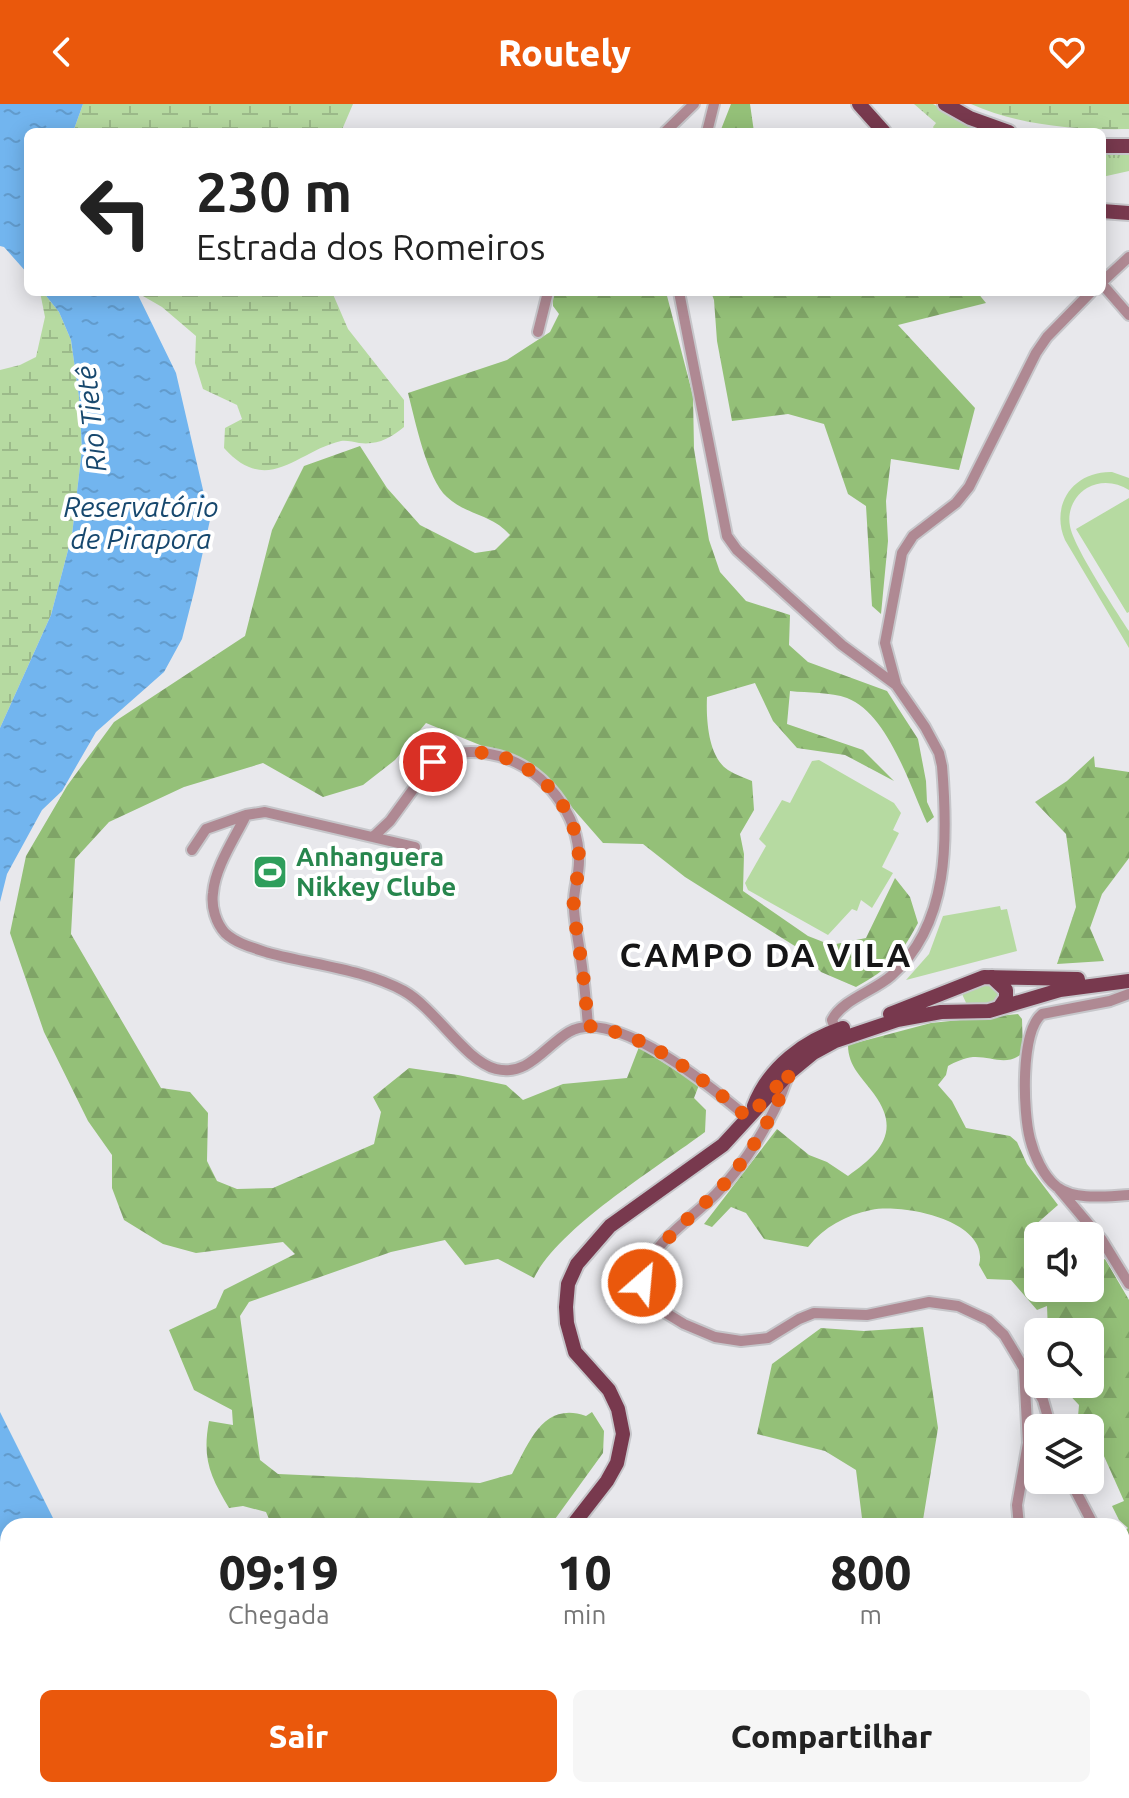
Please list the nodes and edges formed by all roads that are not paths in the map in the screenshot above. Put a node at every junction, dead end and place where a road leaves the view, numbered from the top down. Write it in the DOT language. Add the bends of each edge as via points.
graph roads {
  1 [pos="694,104"];
  2 [pos="714,104"];
  3 [pos="859,104"];
  4 [pos="945,104"];
  5 [pos="669,128"];
  6 [pos="708,128"];
  7 [pos="880,128"];
  8 [pos="998,128"];
  9 [pos="1106,146"];
  10 [pos="1129,146"];
  11 [pos="1106,211"];
  12 [pos="1129,213"];
  13 [pos="1129,257"];
  14 [pos="1106,279"];
  15 [pos="1106,288"];
  16 [pos="547,296"];
  17 [pos="680,296"];
  18 [pos="1087,296"];
  19 [pos="1129,315"];
  20 [pos="538,332"];
  21 [pos="896,685"];
  22 [pos="246,815"];
  23 [pos="373,837"];
  24 [pos="415,847"];
  25 [pos="192,850"];
  26 [pos="1129,973"];
  27 [pos="992,977"];
  28 [pos="1129,981"];
  29 [pos="961,984"];
  30 [pos="1129,994"];
  31 [pos="999,1008"];
  32 [pos="965,1011"];
  33 [pos="588,1026"];
  34 [pos="842,1033"];
  35 [pos="795,1053"];
  36 [pos="790,1072"];
  37 [pos="750,1116"];
  38 [pos="1057,1187"];
  39 [pos="1129,1195"];
  40 [pos="1129,1284"];
  41 [pos="1024,1367"];
  42 [pos="1026,1398"];
  43 [pos="1077,1494"];
  44 [pos="578,1518"];
  45 [pos="1018,1518"];
  46 [pos="1090,1518"];
  1 -- 5 [label="street"];
  2 -- 6 [label="street"];
  3 -- 7 [label="main road"];
  4 -- 8 [label="main road"];
  9 -- 10 [label="main road"];
  11 -- 12 [label="main road"];
  13 -- 14 [label="street"];
  15 -- 19 [label="street"];
  16 -- 20 [label="street"];
  17 -- 21 [label="street" via="727,536 842,645"];
  18 -- 21 [label="street" via="1036,353 969,487 907,543 885,643"];
  21 -- 34 [label="street" via="925,727 942,766 938,892 926,935 902,966 832,1020"];
  22 -- 23 [label="street" via="273,813"];
  22 -- 25 [label="street" via="206,829"];
  22 -- 33 [label="street" via="213,893 217,921 232,938 395,987 418,1000 492,1068 533,1062 568,1033"];
  23 -- 24 [label="street"];
  23 -- 33 [label="street" via="442,757 487,753 533,771 562,803 577,841 574,913"];
  26 -- 27 [label="main road" via="1054,980"];
  27 -- 29 [label="main road"];
  27 -- 31 [label="main road" via="1006,990"];
  28 -- 31 [label="main road" via="1060,990"];
  29 -- 32 [label="main road" via="958,995"];
  29 -- 34 [label="main road"];
  30 -- 38 [label="street" via="1037,1018 1026,1054 1029,1138"];
  31 -- 32 [label="main road"];
  32 -- 34 [label="main road"];
  33 -- 37 [label="street" via="663,1054"];
  34 -- 35 [label="main road"];
  34 -- 36 [label="main road"];
  35 -- 36 [label="street"];
  35 -- 37 [label="main road" via="770,1075"];
  36 -- 37 [label="main road"];
  36 -- 41 [label="street" via="779,1102 732,1175 654,1253 642,1276 643,1289 684,1324 715,1337 759,1341 814,1313 867,1315 920,1302 946,1303 999,1329"];
  37 -- 44 [label="main road" via="705,1160 610,1226 571,1277 566,1307 575,1352 609,1390 623,1434 617,1463"];
  38 -- 39 [label="street" via="1091,1196"];
  38 -- 40 [label="street" via="1102,1240"];
  42 -- 45 [label="street" via="1028,1443"];
  43 -- 46 [label="street"];
}
